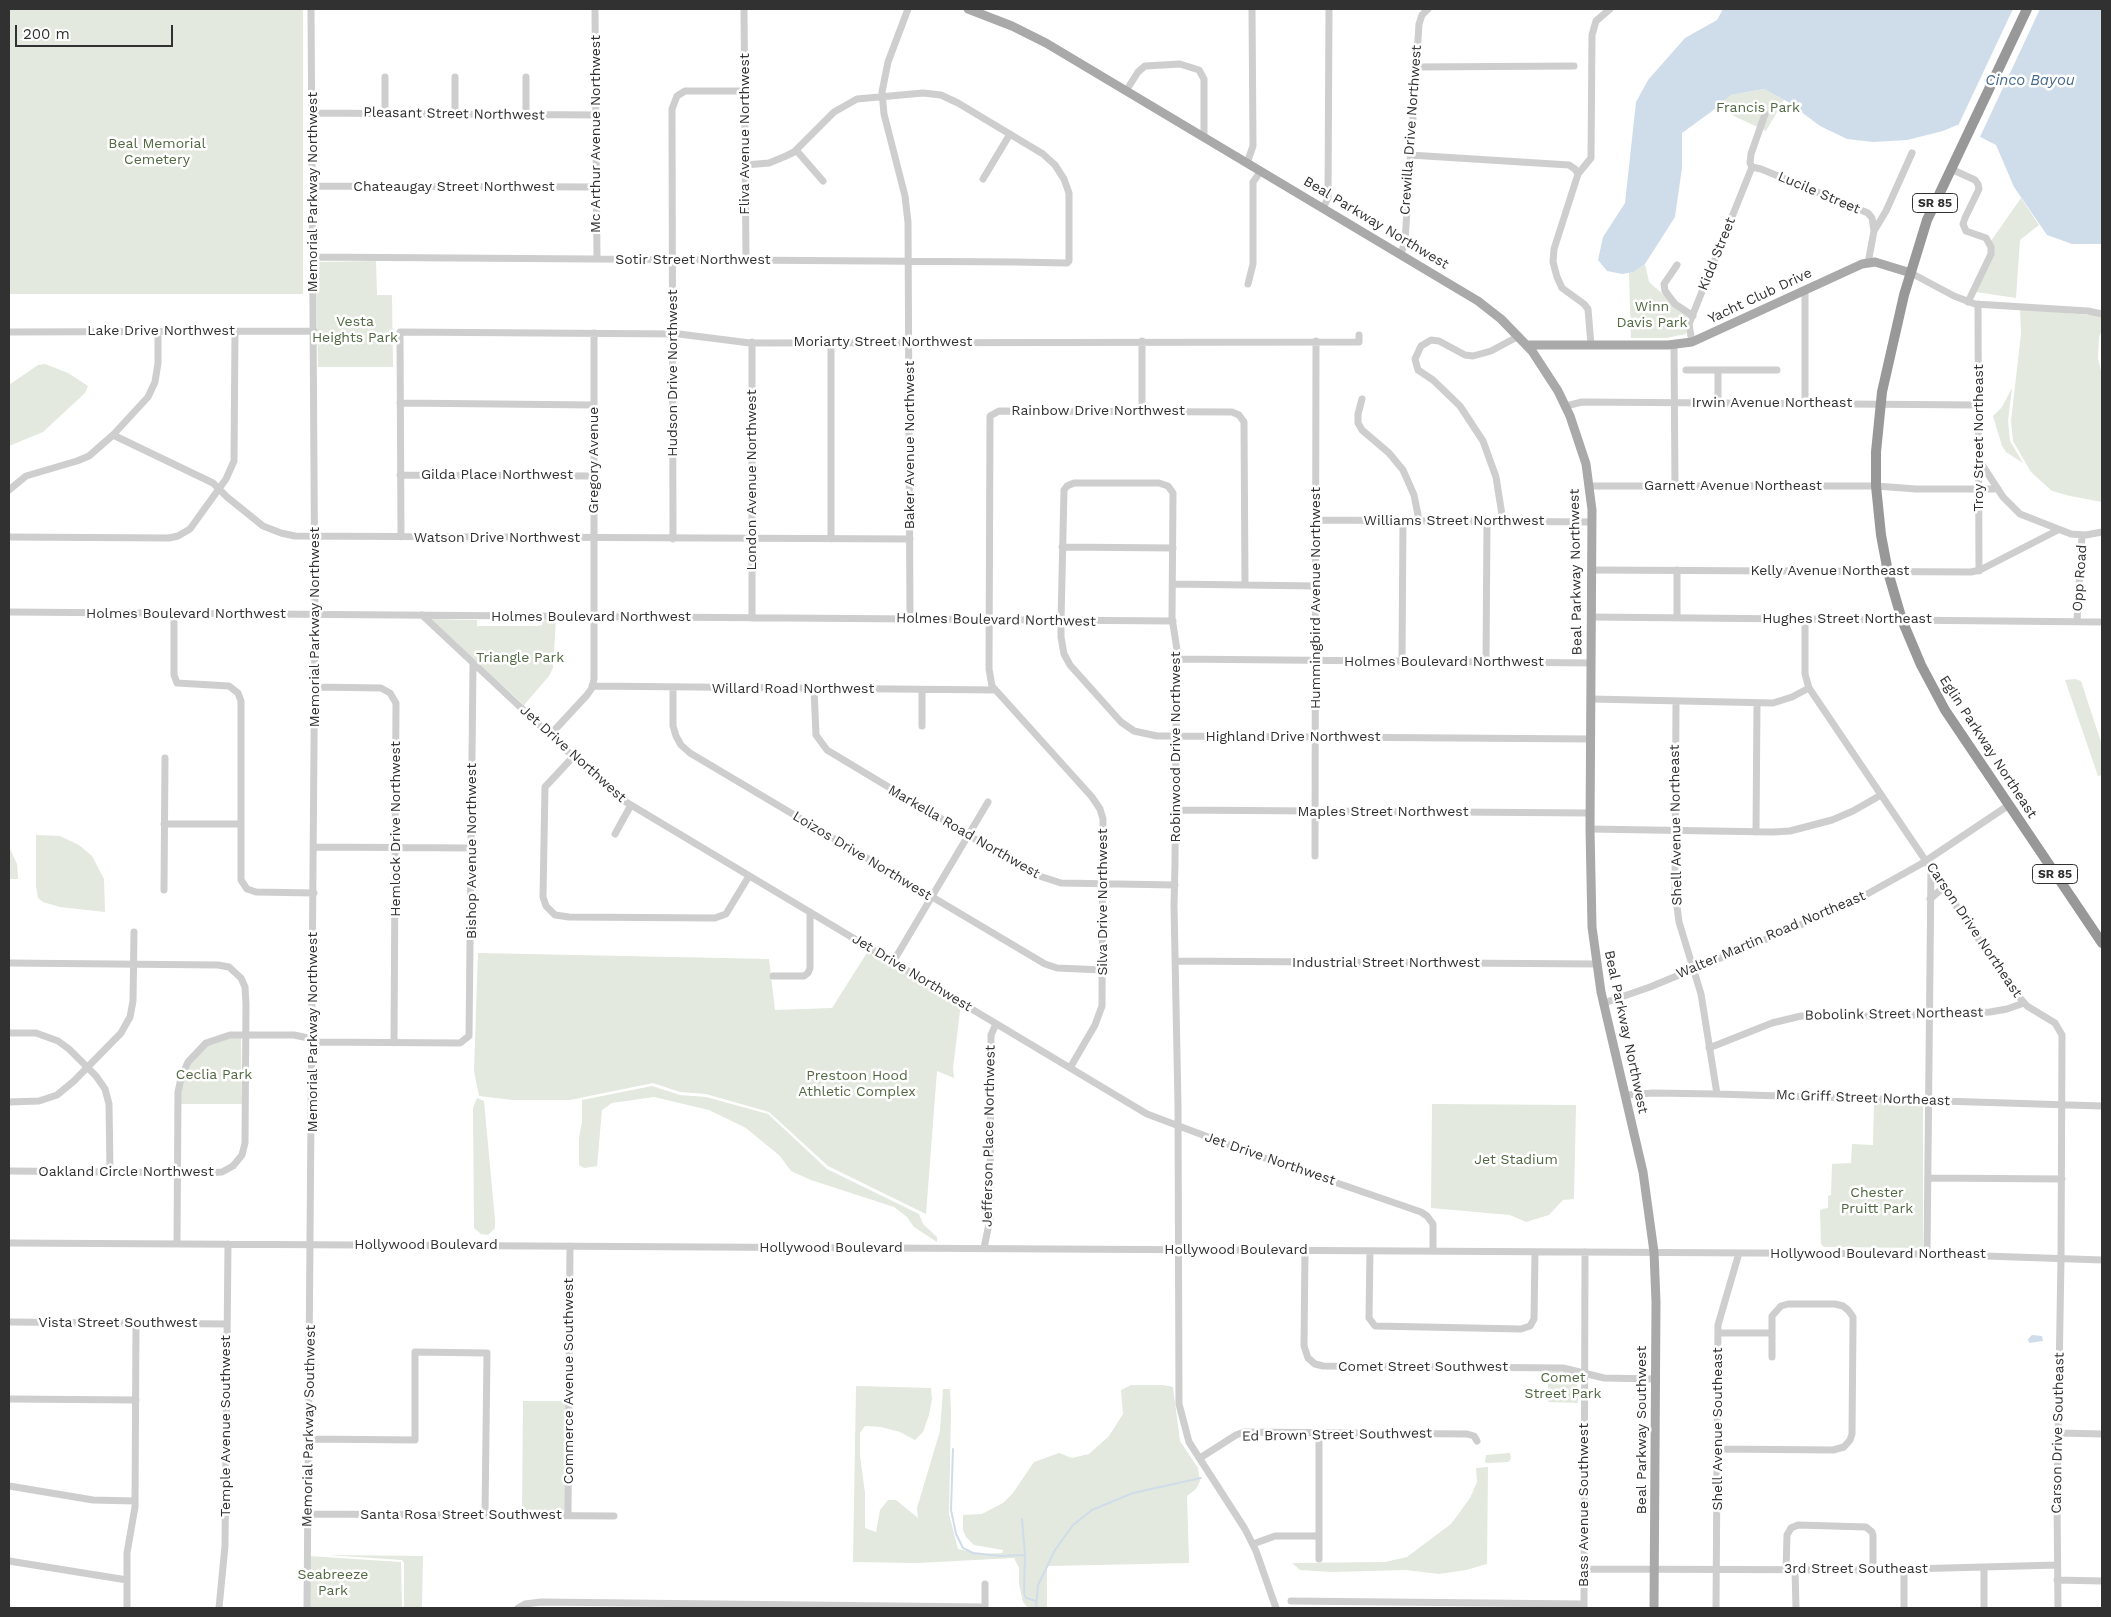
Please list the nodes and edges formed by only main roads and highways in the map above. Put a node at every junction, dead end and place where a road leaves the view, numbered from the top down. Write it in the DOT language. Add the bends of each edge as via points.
graph roads {
  1 [pos="968,9"];
  2 [pos="2027,9"];
  3 [pos="1911,273"];
  4 [pos="1526,345"];
  5 [pos="2102,943"];
  6 [pos="1654,1252"];
  7 [pos="1654,1608"];
  1 -- 4 [label="main road, Beal Parkway Northwest" via="1031,35 1401,254 1478,301"];
  2 -- 3 [label="highway, Eglin Parkway Northeast / SR 85" via="1927,220"];
  3 -- 4 [label="main road, Yacht Club Drive" via="1876,262 1868,263 1692,342 1674,345"];
  3 -- 5 [label="highway, Eglin Parkway Northeast / SR 85" via="1880,404 1876,452 1876,486 1888,572 1902,620 1938,697"];
  4 -- 6 [label="main road, Beal Parkway Northwest" via="1566,406 1590,486 1590,894 1597,964 1648,1199"];
  6 -- 7 [label="main road, Beal Parkway Southwest"];
}
